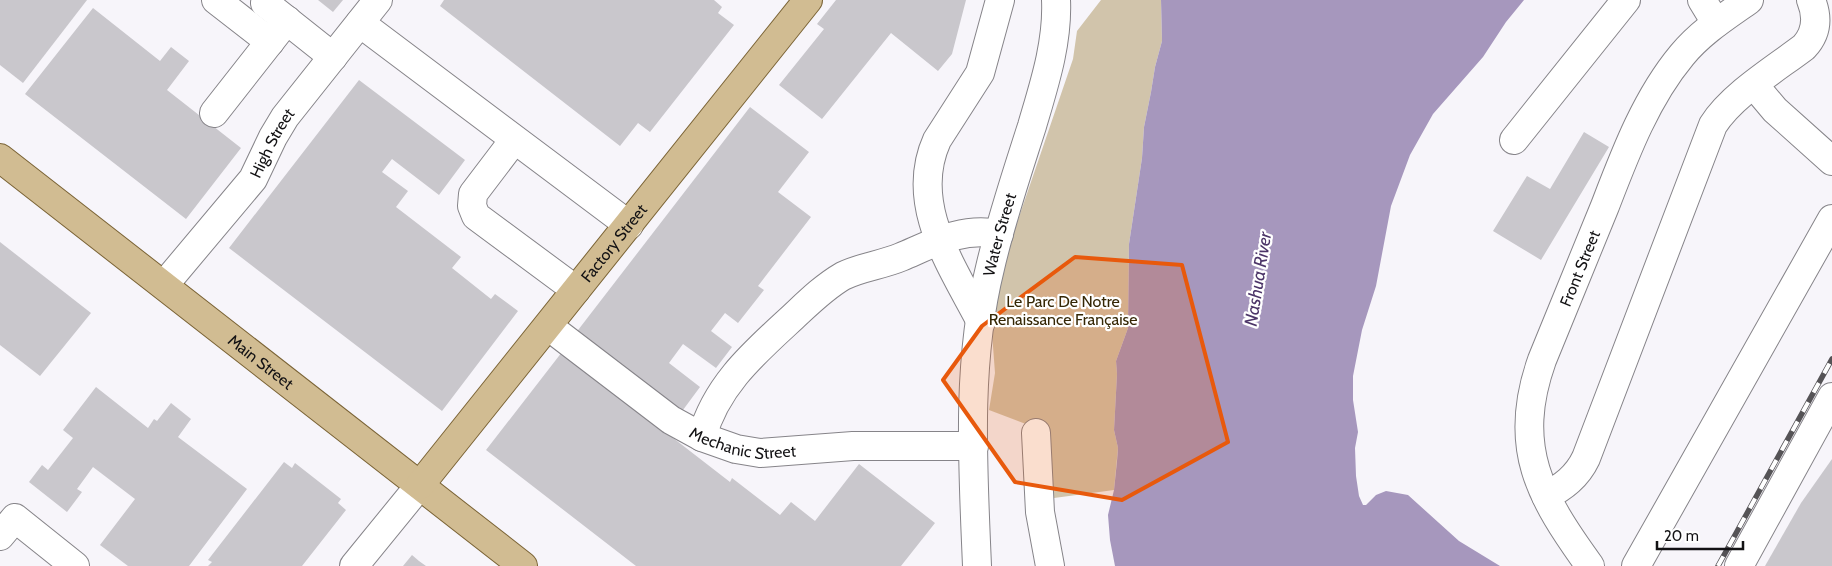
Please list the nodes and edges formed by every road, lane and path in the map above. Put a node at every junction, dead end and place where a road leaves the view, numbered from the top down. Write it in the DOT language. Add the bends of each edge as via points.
graph roads {
  1 [pos="216,0"];
  2 [pos="267,0"];
  3 [pos="378,0"];
  4 [pos="1000,0"];
  5 [pos="1626,0"];
  6 [pos="1702,0"];
  7 [pos="1749,0"];
  8 [pos="1811,0"];
  9 [pos="804,1"];
  10 [pos="1056,10"];
  11 [pos="287,20"];
  12 [pos="360,23"];
  13 [pos="1716,23"];
  14 [pos="270,42"];
  15 [pos="333,57"];
  16 [pos="1754,85"];
  17 [pos="214,113"];
  18 [pos="514,140"];
  19 [pos="1514,140"];
  20 [pos="0,158"];
  21 [pos="1832,160"];
  22 [pos="1832,219"];
  23 [pos="629,225"];
  24 [pos="999,234"];
  25 [pos="939,241"];
  26 [pos="164,285"];
  27 [pos="576,290"];
  28 [pos="981,322"];
  29 [pos="548,326"];
  30 [pos="1832,397"];
  31 [pos="1036,433"];
  32 [pos="702,437"];
  33 [pos="974,446"];
  34 [pos="420,485"];
  35 [pos="1546,496"];
  36 [pos="7,527"];
  37 [pos="75,566"];
  38 [pos="354,566"];
  39 [pos="523,566"];
  40 [pos="977,566"];
  41 [pos="1050,566"];
  42 [pos="1590,566"];
  43 [pos="1636,566"];
  44 [pos="1739,566"];
  1 -- 14 [label="street"];
  2 -- 11 [label="street" via="265,3"];
  3 -- 12 [label="street, High Street"];
  4 -- 25 [label="street" via="980,73 933,150 927,176 928,194"];
  5 -- 19 [label="street"];
  6 -- 13 [label="street"];
  7 -- 13 [label="street, Front Street"];
  8 -- 16 [label="street" via="1816,20 1809,41"];
  9 -- 23 [label="main road, Factory Street"];
  10 -- 24 [label="street, Water Street" via="1053,45 1041,96"];
  11 -- 14 [label="street"];
  11 -- 15 [label="street"];
  12 -- 15 [label="street, High Street"];
  12 -- 18 [label="street"];
  13 -- 35 [label="street, Front Street" via="1674,65 1647,110 1539,367 1533,387 1529,428 1534,465"];
  14 -- 17 [label="street"];
  15 -- 26 [label="street, High Street" via="279,126 253,179"];
  16 -- 21 [label="street" via="1775,110"];
  16 -- 35 [label="street" via="1726,107 1708,136 1583,463 1573,478"];
  18 -- 23 [label="street"];
  18 -- 27 [label="street" via="473,194 472,206 476,216"];
  20 -- 26 [label="main road, Main Street"];
  22 -- 43 [label="street"];
  23 -- 27 [label="main road, Factory Street"];
  24 -- 25 [label="street" via="969,232"];
  24 -- 28 [label="street, Water Street"];
  25 -- 28 [label="street"];
  25 -- 32 [label="street" via="843,276 823,289 733,378 712,408"];
  26 -- 34 [label="main road, Main Street"];
  27 -- 29 [label="main road, Factory Street"];
  28 -- 33 [label="street, Water Street" via="975,383"];
  29 -- 32 [label="street, Mechanic Street" via="671,420"];
  29 -- 34 [label="main road, Factory Street"];
  30 -- 44 [label="street"];
  31 -- 41 [label="street" via="1040,512"];
  32 -- 33 [label="street, Mechanic Street" via="736,449 760,453 853,446"];
  33 -- 40 [label="street, Water Street"];
  34 -- 38 [label="street"];
  34 -- 39 [label="main road, Main Street"];
  35 -- 42 [label="street, Front Street" via="1559,522"];
  36 -- 37 [label="street"];
}
